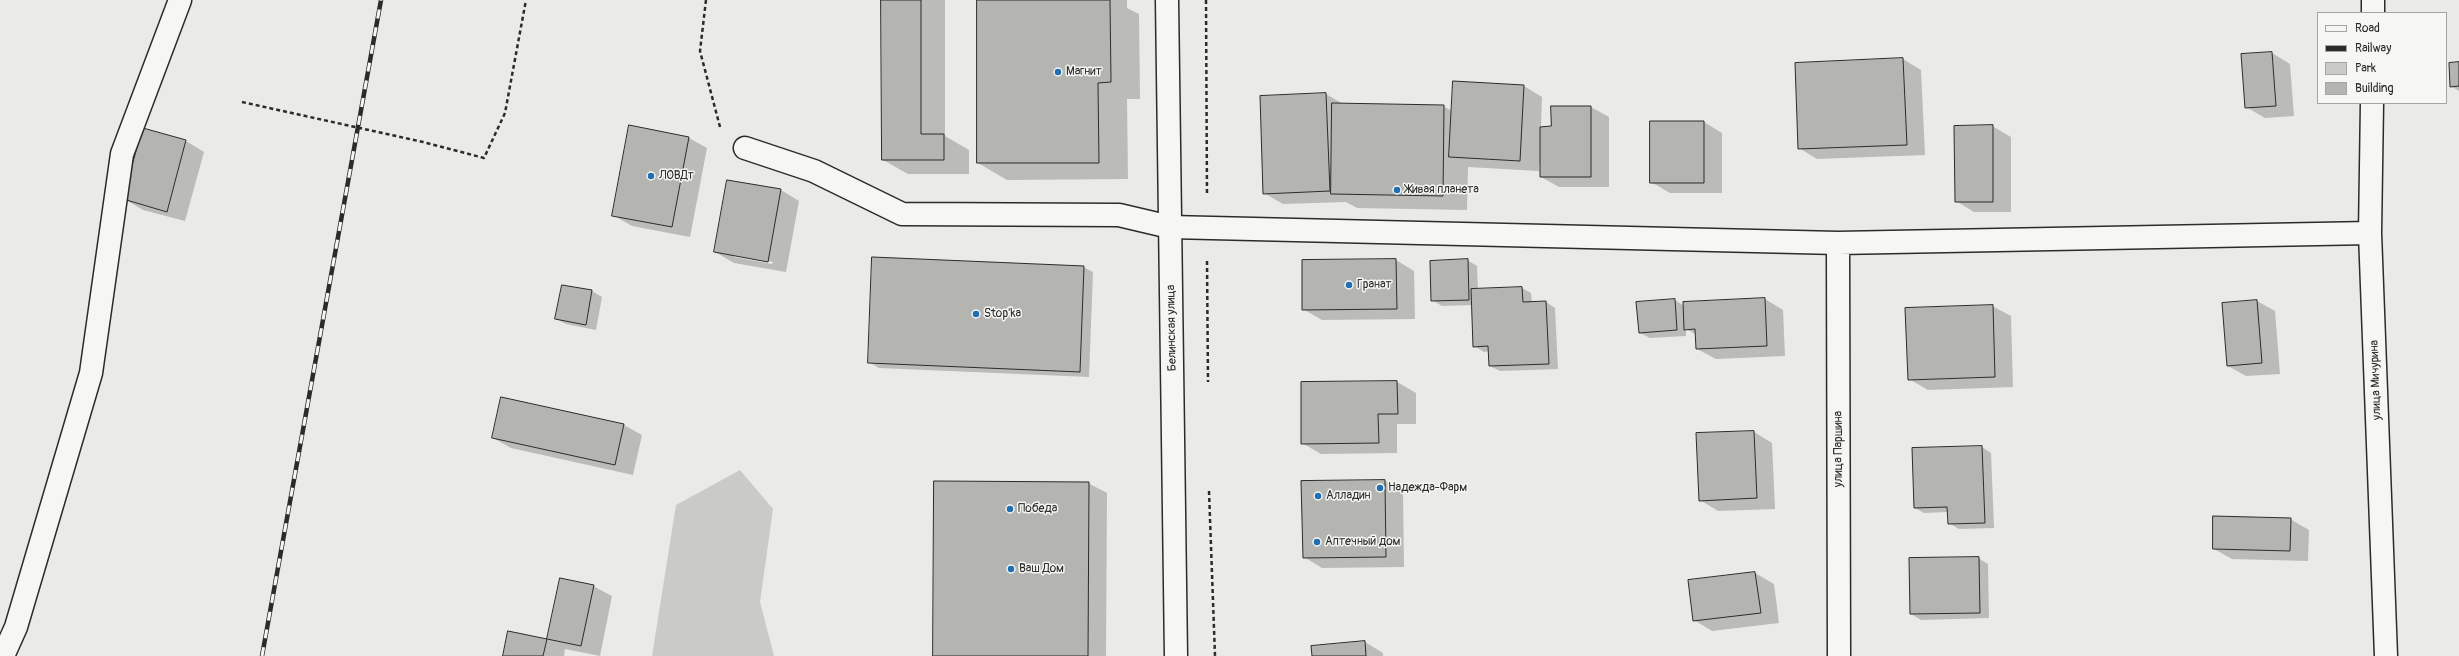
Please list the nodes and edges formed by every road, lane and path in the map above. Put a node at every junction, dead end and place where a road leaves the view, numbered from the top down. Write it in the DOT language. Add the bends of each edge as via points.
graph roads {
  1 [pos="180,0"];
  2 [pos="526,0"];
  3 [pos="706,0"];
  4 [pos="1167,0"];
  5 [pos="1206,0"];
  6 [pos="2373,0"];
  7 [pos="2373,12"];
  8 [pos="242,102"];
  9 [pos="2372,104"];
  10 [pos="745,148"];
  11 [pos="1207,199"];
  12 [pos="1170,228"];
  13 [pos="2370,234"];
  14 [pos="1838,243"];
  15 [pos="1207,255"];
  16 [pos="1208,383"];
  17 [pos="1209,485"];
  18 [pos="3,656"];
  19 [pos="1176,656"];
  20 [pos="1215,656"];
  21 [pos="1839,656"];
  22 [pos="2386,656"];
  1 -- 18 [label="street" via="122,154 91,373 16,627"];
  2 -- 8 [label="path" via="505,113 484,158 424,142"];
  3 -- 10 [label="path" via="700,51 721,130"];
  4 -- 12 [label="street, Белинская улица"];
  5 -- 11 [label="path"];
  6 -- 7 [label="street"];
  9 -- 13 [label="street, улица Мичурина"];
  10 -- 12 [label="street" via="814,171 902,214 1119,215"];
  12 -- 14 [label="street"];
  12 -- 19 [label="street, Белинская улица"];
  13 -- 14 [label="street"];
  13 -- 22 [label="street, улица Мичурина"];
  14 -- 21 [label="street, улица Паршина"];
  15 -- 16 [label="path"];
  17 -- 20 [label="path"];
}
